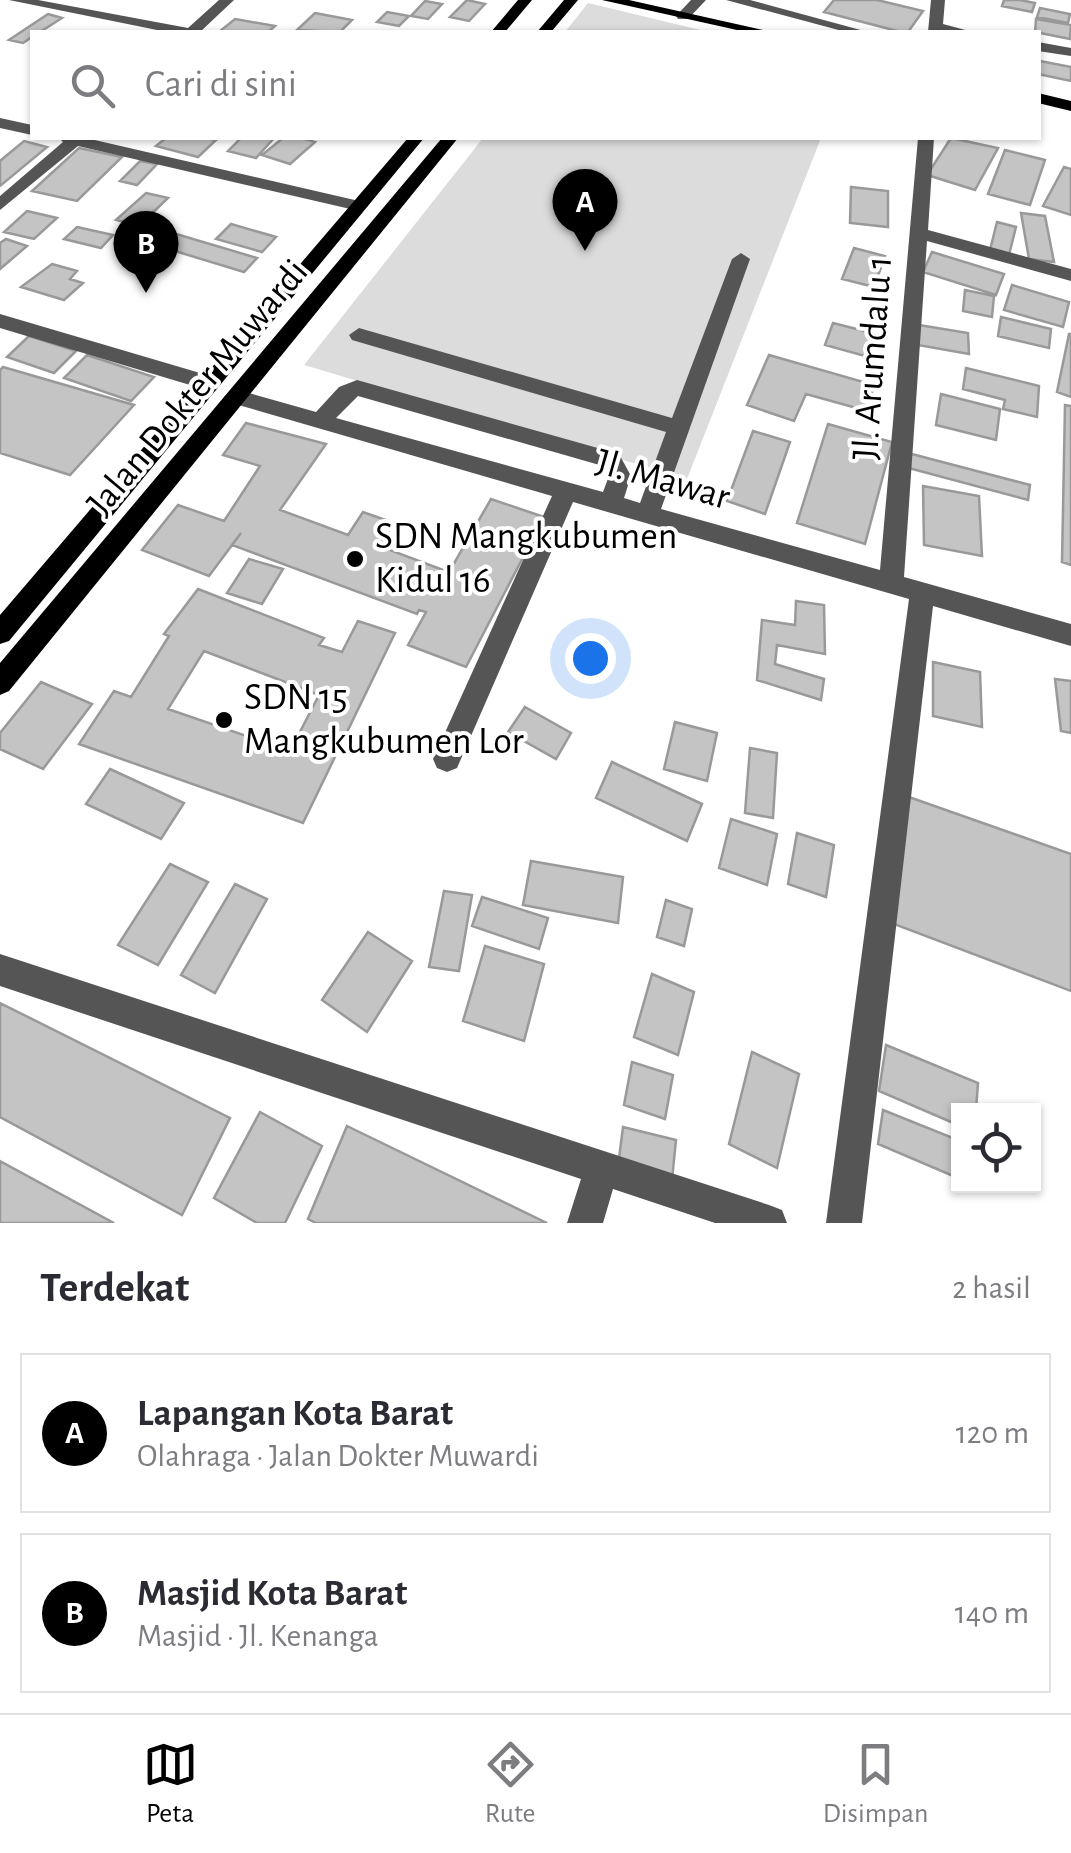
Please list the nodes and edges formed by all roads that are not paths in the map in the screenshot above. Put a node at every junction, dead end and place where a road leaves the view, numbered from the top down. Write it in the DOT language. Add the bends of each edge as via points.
graph roads {
  1 [pos="16,0"];
  2 [pos="227,0"];
  3 [pos="525,0"];
  4 [pos="545,0"];
  5 [pos="571,0"];
  6 [pos="609,0"];
  7 [pos="699,0"];
  8 [pos="733,0"];
  9 [pos="916,0"];
  10 [pos="937,2"];
  11 [pos="648,4"];
  12 [pos="782,12"];
  13 [pos="683,16"];
  14 [pos="528,22"];
  15 [pos="179,30"];
  16 [pos="192,30"];
  17 [pos="500,30"];
  18 [pos="546,30"];
  19 [pos="754,30"];
  20 [pos="766,30"];
  21 [pos="854,30"];
  22 [pos="935,30"];
  23 [pos="1041,47"];
  24 [pos="1071,52"];
  25 [pos="1041,99"];
  26 [pos="1071,106"];
  27 [pos="0,123"];
  28 [pos="30,130"];
  29 [pos="71,140"];
  30 [pos="81,140"];
  31 [pos="414,140"];
  32 [pos="448,140"];
  33 [pos="926,140"];
  34 [pos="0,205"];
  35 [pos="359,206"];
  36 [pos="918,234"];
  37 [pos="741,259"];
  38 [pos="1071,275"];
  39 [pos="0,321"];
  40 [pos="359,335"];
  41 [pos="210,383"];
  42 [pos="235,397"];
  43 [pos="322,420"];
  44 [pos="679,428"];
  45 [pos="566,492"];
  46 [pos="610,504"];
  47 [pos="647,514"];
  48 [pos="891,584"];
  49 [pos="922,593"];
  50 [pos="0,634"];
  51 [pos="1071,635"];
  52 [pos="0,682"];
  53 [pos="446,759"];
  54 [pos="0,970"];
  55 [pos="603,1166"];
  56 [pos="585,1223"];
  57 [pos="769,1223"];
  58 [pos="844,1223"];
  1 -- 15 [label="street"];
  2 -- 16 [label="street"];
  3 -- 17 [label="main road"];
  4 -- 14 [label="main road"];
  5 -- 18 [label="main road"];
  6 -- 11 [label="main road"];
  7 -- 13 [label="street"];
  8 -- 12 [label="street"];
  9 -- 10 [label="street"];
  10 -- 22 [label="street"];
  11 -- 13 [label="main road"];
  12 -- 20 [label="street"];
  12 -- 21 [label="street"];
  13 -- 19 [label="main road"];
  23 -- 24 [label="street"];
  25 -- 26 [label="main road"];
  27 -- 28 [label="street"];
  29 -- 34 [label="street"];
  30 -- 35 [label="street"];
  31 -- 35 [label="main road, Jalan Dokter Muwardi"];
  32 -- 42 [label="main road, Jalan Dokter Muwardi"];
  33 -- 36 [label="street, Jl. Arumdalu 1"];
  35 -- 41 [label="main road, Jalan Dokter Muwardi"];
  36 -- 38 [label="street"];
  36 -- 48 [label="street, Jl. Arumdalu 1"];
  37 -- 44 [label="street"];
  39 -- 41 [label="street"];
  40 -- 44 [label="street"];
  41 -- 50 [label="main road, Jalan Dokter Muwardi"];
  42 -- 43 [label="street, Jl. Mawar"];
  42 -- 52 [label="main road, Jalan Dokter Muwardi"];
  43 -- 45 [label="street, Jl. Mawar"];
  43 -- 46 [label="street" via="356,388 611,460 620,476"];
  44 -- 47 [label="street"];
  45 -- 46 [label="street, Jl. Mawar"];
  45 -- 53 [label="street"];
  46 -- 47 [label="street, Jl. Mawar"];
  47 -- 48 [label="street, Jl. Mawar"];
  48 -- 49 [label="street, Jl. Mawar"];
  49 -- 51 [label="street, Jl. Mawar"];
  49 -- 58 [label="street"];
  54 -- 55 [label="street"];
  55 -- 56 [label="street"];
  55 -- 57 [label="street"];
}
